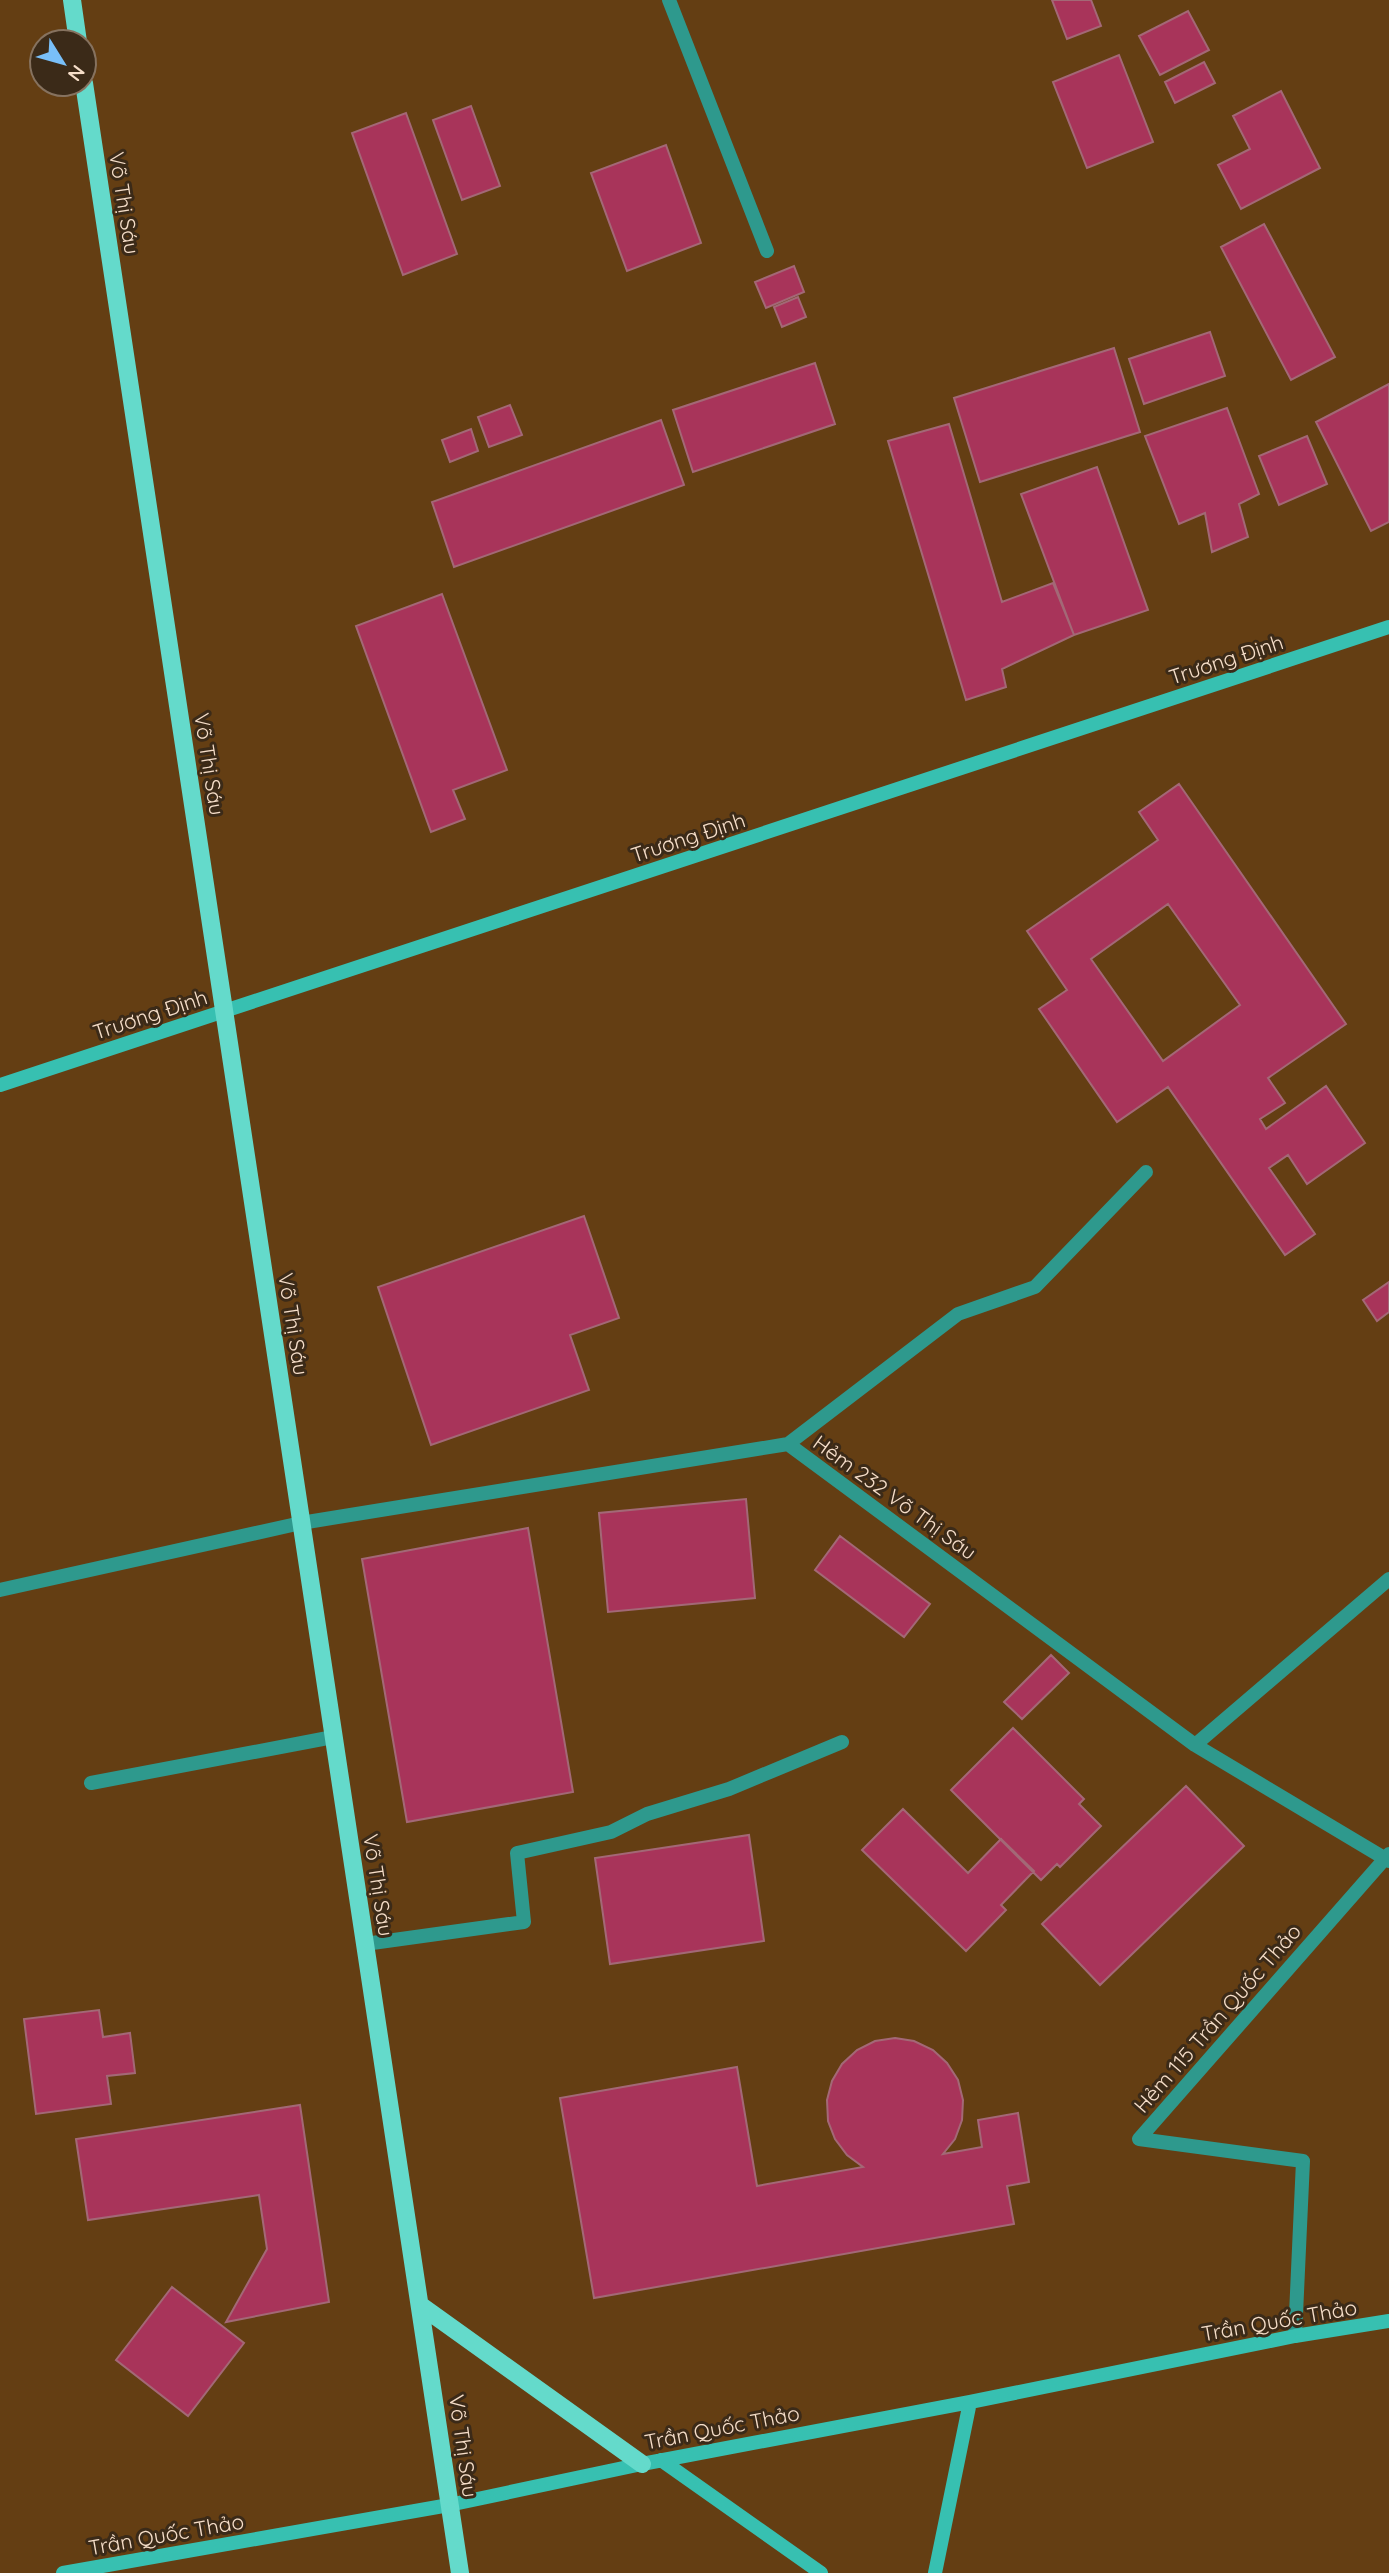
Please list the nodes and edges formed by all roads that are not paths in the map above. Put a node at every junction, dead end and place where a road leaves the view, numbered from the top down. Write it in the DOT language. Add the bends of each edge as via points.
graph roads {
  1 [pos="72,0"];
  2 [pos="669,0"];
  3 [pos="76,28"];
  4 [pos="86,98"];
  5 [pos="767,251"];
  6 [pos="1389,627"];
  7 [pos="224,1013"];
  8 [pos="0,1085"];
  9 [pos="1146,1172"];
  10 [pos="788,1444"];
  11 [pos="302,1523"];
  12 [pos="1389,1579"];
  13 [pos="0,1590"];
  14 [pos="333,1737"];
  15 [pos="842,1742"];
  16 [pos="1195,1745"];
  17 [pos="91,1783"];
  18 [pos="1388,1857"];
  19 [pos="365,1944"];
  20 [pos="420,2305"];
  21 [pos="1389,2321"];
  22 [pos="1295,2336"];
  23 [pos="970,2402"];
  24 [pos="661,2460"];
  25 [pos="642,2463"];
  26 [pos="449,2505"];
  27 [pos="63,2573"];
  28 [pos="460,2573"];
  29 [pos="821,2573"];
  30 [pos="935,2573"];
  1 -- 3 [label="main road"];
  2 -- 5 [label="street"];
  4 -- 7 [label="main road, Võ Thị Sáu"];
  6 -- 7 [label="street, Trương Định"];
  7 -- 8 [label="street, Trương Định"];
  7 -- 11 [label="main road, Võ Thị Sáu"];
  9 -- 10 [label="street" via="1035,1287 958,1314"];
  10 -- 11 [label="street, Hẻm 232 Võ Thị Sáu"];
  10 -- 16 [label="street, Hẻm 232 Võ Thị Sáu"];
  11 -- 13 [label="street, Hẻm 232 Võ Thị Sáu"];
  11 -- 14 [label="main road, Võ Thị Sáu"];
  12 -- 16 [label="street"];
  14 -- 17 [label="street"];
  14 -- 19 [label="main road, Võ Thị Sáu"];
  15 -- 19 [label="street" via="729,1789 647,1814 611,1832 517,1853 524,1922"];
  16 -- 18 [label="street, Hẻm 232 Võ Thị Sáu"];
  18 -- 22 [label="street, Hẻm 115 Trần Quốc Thảo" via="1139,2139 1303,2161"];
  19 -- 20 [label="main road, Võ Thị Sáu"];
  20 -- 25 [label="main road"];
  20 -- 26 [label="main road, Võ Thị Sáu"];
  21 -- 22 [label="street, Trần Quốc Thảo"];
  22 -- 23 [label="street, Trần Quốc Thảo"];
  23 -- 24 [label="street, Trần Quốc Thảo"];
  23 -- 30 [label="street"];
  24 -- 25 [label="street, Trần Quốc Thảo"];
  24 -- 29 [label="street"];
  25 -- 26 [label="street, Trần Quốc Thảo"];
  26 -- 27 [label="street, Trần Quốc Thảo"];
  26 -- 28 [label="main road, Võ Thị Sáu"];
}
